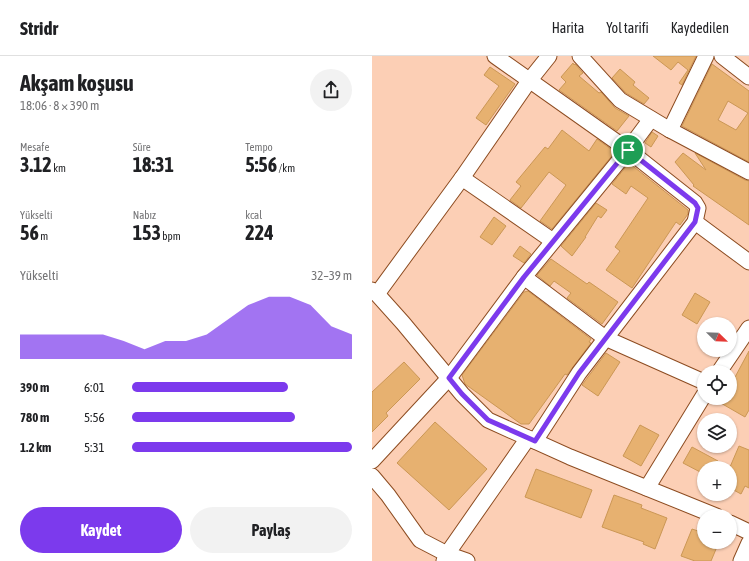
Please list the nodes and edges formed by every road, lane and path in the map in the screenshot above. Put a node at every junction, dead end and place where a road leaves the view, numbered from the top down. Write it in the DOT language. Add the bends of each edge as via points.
graph roads {
  1 [pos="495,56"];
  2 [pos="549,56"];
  3 [pos="580,56"];
  4 [pos="706,56"];
  5 [pos="722,56"];
  6 [pos="749,77"];
  7 [pos="530,81"];
  8 [pos="651,119"];
  9 [pos="670,130"];
  10 [pos="628,150"];
  11 [pos="749,172"];
  12 [pos="462,178"];
  13 [pos="695,222"];
  14 [pos="553,241"];
  15 [pos="749,262"];
  16 [pos="524,277"];
  17 [pos="375,292"];
  18 [pos="749,328"];
  19 [pos="605,338"];
  20 [pos="724,365"];
  21 [pos="449,378"];
  22 [pos="697,379"];
  23 [pos="697,405"];
  24 [pos="531,440"];
  25 [pos="372,462"];
  26 [pos="372,476"];
  27 [pos="648,488"];
  28 [pos="699,509"];
  29 [pos="737,526"];
  30 [pos="749,532"];
  31 [pos="749,543"];
  32 [pos="446,557"];
  33 [pos="467,561"];
  34 [pos="741,561"];
  1 -- 7 [label="street"];
  2 -- 7 [label="street"];
  3 -- 8 [label="street" via="620,100"];
  4 -- 9 [label="street"];
  5 -- 6 [label="street"];
  7 -- 10 [label="street"];
  7 -- 12 [label="street"];
  8 -- 9 [label="street"];
  8 -- 10 [label="street"];
  9 -- 11 [label="street"];
  10 -- 13 [label="street" via="695,203 698,208"];
  10 -- 14 [label="street"];
  12 -- 14 [label="street"];
  12 -- 17 [label="street"];
  13 -- 15 [label="street"];
  13 -- 19 [label="street"];
  14 -- 16 [label="street"];
  16 -- 19 [label="street"];
  16 -- 21 [label="street"];
  17 -- 21 [label="street"];
  18 -- 20 [label="street"];
  19 -- 22 [label="street"];
  19 -- 24 [label="street"];
  21 -- 24 [label="street" via="488,420"];
  21 -- 25 [label="street"];
  23 -- 27 [label="street"];
  24 -- 27 [label="street"];
  24 -- 32 [label="street"];
  26 -- 32 [label="street" via="420,540"];
  27 -- 28 [label="street"];
  29 -- 30 [label="street"];
  31 -- 34 [label="street"];
  32 -- 33 [label="street"];
}
